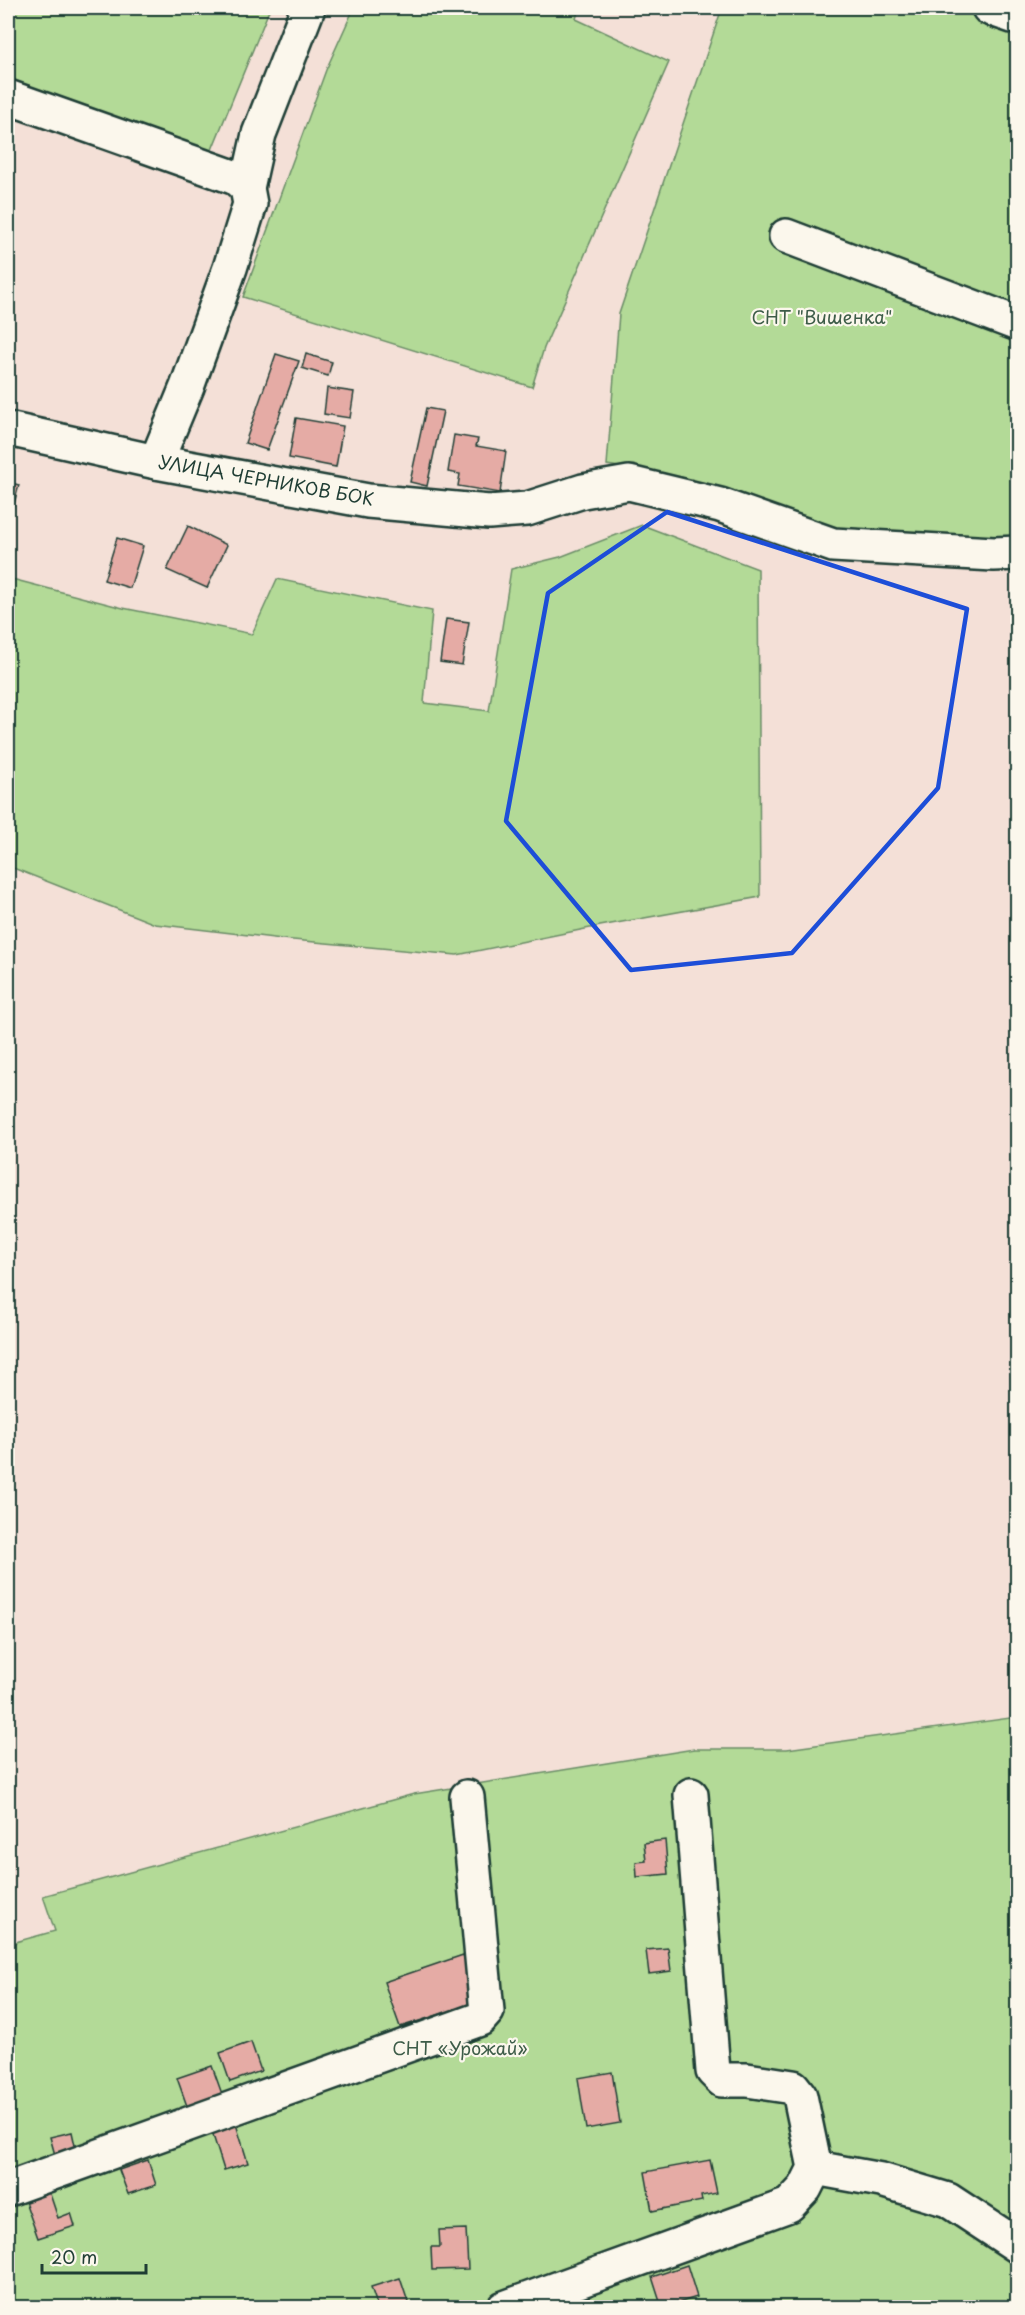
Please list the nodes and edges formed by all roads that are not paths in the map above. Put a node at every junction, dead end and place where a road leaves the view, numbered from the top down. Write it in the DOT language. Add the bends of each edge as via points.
graph roads {
  1 [pos="308,8"];
  2 [pos="989,8"];
  3 [pos="1017,18"];
  4 [pos="8,97"];
  5 [pos="247,188"];
  6 [pos="786,236"];
  7 [pos="1017,324"];
  8 [pos="8,429"];
  9 [pos="156,462"];
  10 [pos="1017,553"];
  11 [pos="691,1795"];
  12 [pos="467,1797"];
  13 [pos="815,2168"];
  14 [pos="8,2189"];
  15 [pos="1017,2246"];
  16 [pos="504,2307"];
  1 -- 5 [label="street" via="259,134"];
  2 -- 3 [label="street"];
  4 -- 5 [label="street" via="236,178"];
  5 -- 9 [label="street" via="250,204 230,268"];
  6 -- 7 [label="street"];
  8 -- 9 [label="street, УЛИЦА ЧЕРНИКОВ БОК"];
  9 -- 10 [label="street, УЛИЦА ЧЕРНИКОВ БОК" via="368,501 489,512 527,509 583,491 629,483 720,505 833,545"];
  11 -- 13 [label="street" via="713,2071 722,2080 793,2088 800,2096"];
  12 -- 14 [label="street" via="487,2011 480,2019"];
  13 -- 15 [label="street" via="881,2180 948,2200"];
  13 -- 16 [label="street" via="805,2188 789,2205"];
}
